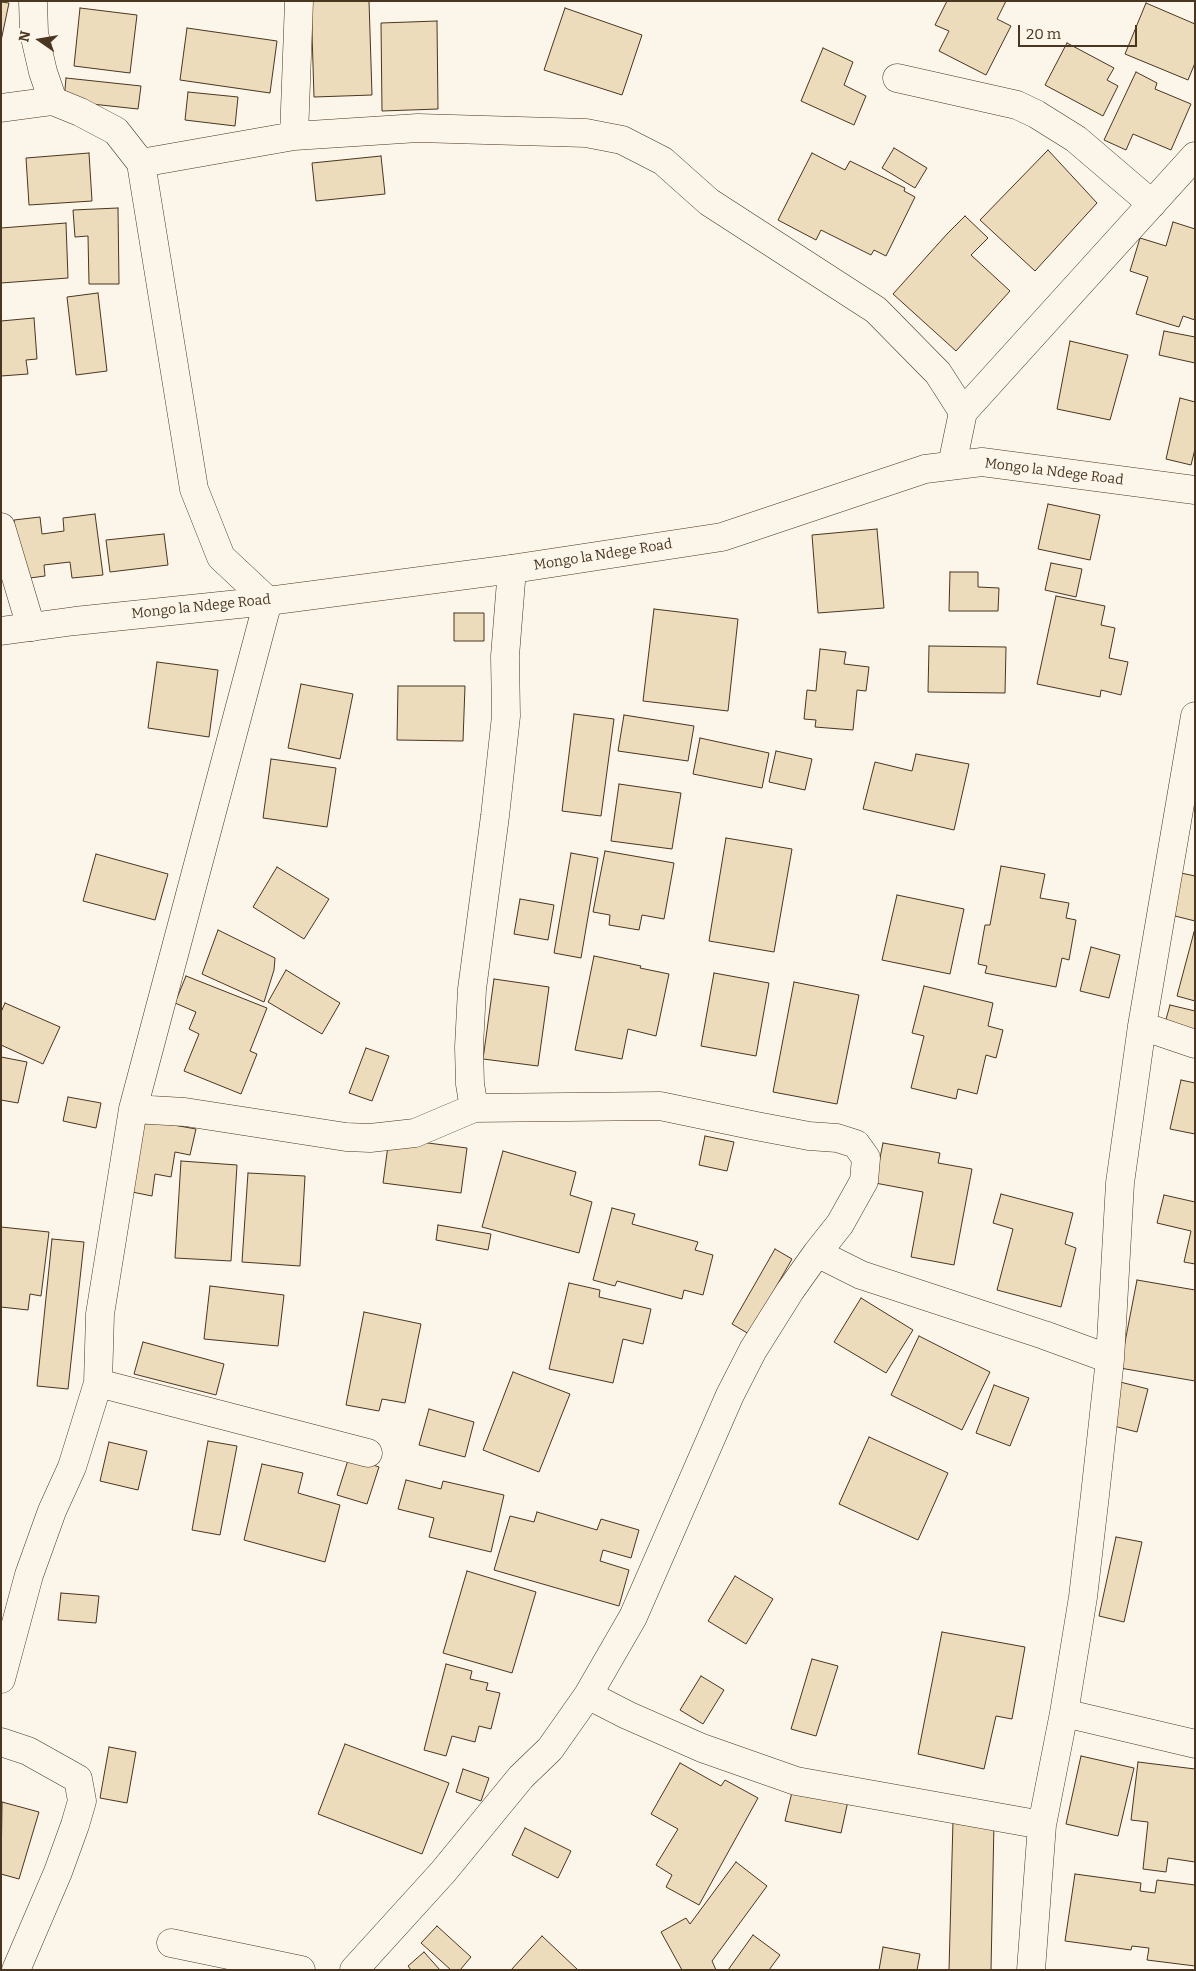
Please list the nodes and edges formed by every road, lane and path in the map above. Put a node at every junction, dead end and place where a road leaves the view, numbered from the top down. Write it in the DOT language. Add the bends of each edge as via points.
graph roads {
  1 [pos="33,1"];
  2 [pos="299,1"];
  3 [pos="898,78"];
  4 [pos="53,101"];
  5 [pos="1,108"];
  6 [pos="294,136"];
  7 [pos="1195,156"];
  8 [pos="141,163"];
  9 [pos="1152,204"];
  10 [pos="963,412"];
  11 [pos="952,466"];
  12 [pos="1195,490"];
  13 [pos="1,527"];
  14 [pos="512,569"];
  15 [pos="268,601"];
  16 [pos="31,627"];
  17 [pos="1,631"];
  18 [pos="1195,716"];
  19 [pos="1142,1026"];
  20 [pos="1195,1044"];
  21 [pos="474,1108"];
  22 [pos="133,1109"];
  23 [pos="817,1253"];
  24 [pos="1110,1359"];
  25 [pos="98,1383"];
  26 [pos="368,1453"];
  27 [pos="1,1679"];
  28 [pos="588,1695"];
  29 [pos="1064,1713"];
  30 [pos="1,1742"];
  31 [pos="1195,1744"];
  32 [pos="1042,1825"];
  33 [pos="171,1943"];
  34 [pos="16,1970"];
  35 [pos="301,1970"];
  36 [pos="354,1970"];
  37 [pos="1031,1970"];
  1 -- 4 [label="street" via="34,33"];
  2 -- 6 [label="street"];
  3 -- 9 [label="street" via="1017,105 1036,114 1076,139"];
  4 -- 5 [label="street"];
  4 -- 8 [label="street" via="116,131"];
  6 -- 8 [label="street"];
  6 -- 10 [label="street" via="418,128 586,133 622,140 663,161 709,202 876,310 938,373"];
  7 -- 9 [label="street"];
  8 -- 15 [label="street" via="194,489 221,557"];
  9 -- 10 [label="street"];
  10 -- 11 [label="street"];
  11 -- 12 [label="street, Mongo la Ndege Road" via="982,462"];
  11 -- 14 [label="street, Mongo la Ndege Road" via="925,469 722,537"];
  13 -- 16 [label="street"];
  14 -- 15 [label="street, Mongo la Ndege Road"];
  14 -- 21 [label="street" via="505,656 506,716 472,989 469,1047"];
  15 -- 16 [label="street, Mongo la Ndege Road"];
  15 -- 22 [label="street"];
  16 -- 17 [label="street, Mongo la Ndege Road"];
  18 -- 19 [label="street"];
  19 -- 20 [label="street"];
  19 -- 24 [label="street" via="1120,1183"];
  21 -- 22 [label="street" via="414,1133 370,1138 185,1112"];
  21 -- 23 [label="street" via="660,1106 856,1144 866,1158 864,1180 840,1224"];
  22 -- 25 [label="street" via="100,1314"];
  23 -- 24 [label="street" via="861,1275"];
  23 -- 28 [label="street" via="753,1350 730,1395 633,1617"];
  24 -- 29 [label="street" via="1083,1597"];
  25 -- 26 [label="street"];
  25 -- 27 [label="street" via="72,1467 29,1575"];
  28 -- 32 [label="street" via="702,1748 796,1781"];
  28 -- 36 [label="street" via="550,1749"];
  29 -- 31 [label="street"];
  29 -- 32 [label="street"];
  30 -- 34 [label="street" via="28,1751 78,1779 82,1801 58,1872"];
  32 -- 37 [label="street"];
  33 -- 35 [label="street"];
}
